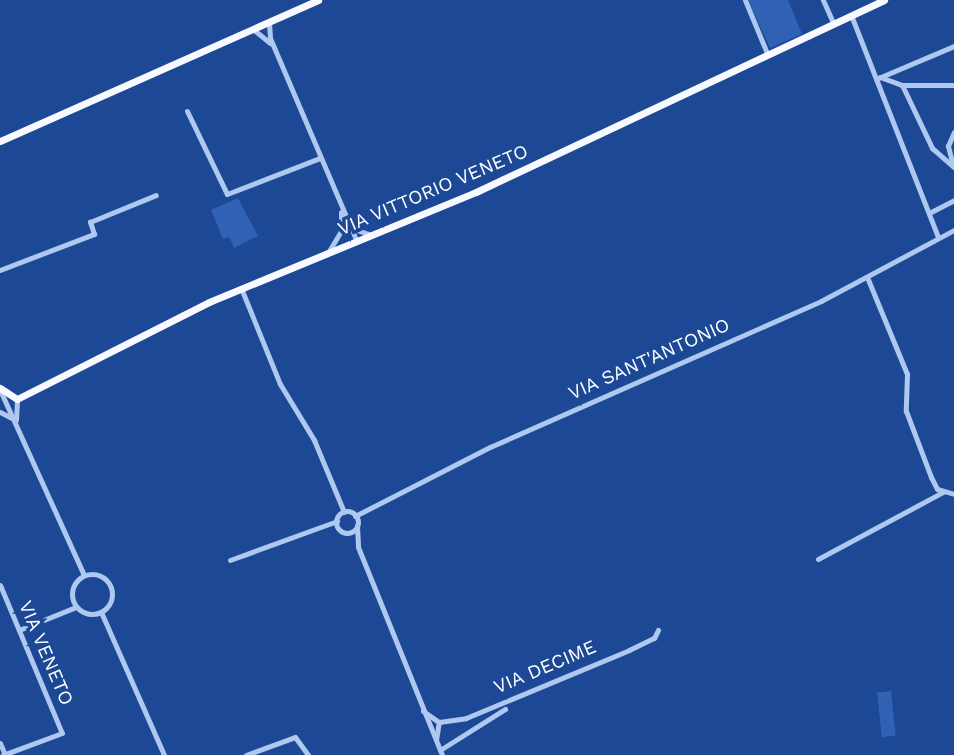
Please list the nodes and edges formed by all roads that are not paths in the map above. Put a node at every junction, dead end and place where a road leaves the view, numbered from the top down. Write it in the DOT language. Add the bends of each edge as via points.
graph roads {
  1 [pos="318,0"];
  2 [pos="745,0"];
  3 [pos="823,0"];
  4 [pos="884,0"];
  5 [pos="851,15"];
  6 [pos="833,22"];
  7 [pos="266,26"];
  8 [pos="254,30"];
  9 [pos="265,37"];
  10 [pos="954,46"];
  11 [pos="274,48"];
  12 [pos="768,53"];
  13 [pos="878,78"];
  14 [pos="902,85"];
  15 [pos="951,85"];
  16 [pos="954,94"];
  17 [pos="187,111"];
  18 [pos="954,132"];
  19 [pos="0,141"];
  20 [pos="320,158"];
  21 [pos="954,168"];
  22 [pos="156,195"];
  23 [pos="954,200"];
  24 [pos="341,209"];
  25 [pos="929,213"];
  26 [pos="351,228"];
  27 [pos="954,230"];
  28 [pos="341,231"];
  29 [pos="371,235"];
  30 [pos="937,237"];
  31 [pos="353,242"];
  32 [pos="329,251"];
  33 [pos="0,270"];
  34 [pos="867,277"];
  35 [pos="241,288"];
  36 [pos="0,389"];
  37 [pos="17,399"];
  38 [pos="0,412"];
  39 [pos="16,423"];
  40 [pos="943,492"];
  41 [pos="954,494"];
  42 [pos="344,512"];
  43 [pos="355,516"];
  44 [pos="337,521"];
  45 [pos="357,526"];
  46 [pos="345,533"];
  47 [pos="358,547"];
  48 [pos="818,559"];
  49 [pos="230,560"];
  50 [pos="84,575"];
  51 [pos="0,585"];
  52 [pos="76,607"];
  53 [pos="101,612"];
  54 [pos="19,630"];
  55 [pos="658,630"];
  56 [pos="505,709"];
  57 [pos="423,711"];
  58 [pos="437,721"];
  59 [pos="430,731"];
  60 [pos="0,743"];
  61 [pos="440,749"];
  62 [pos="4,755"];
  63 [pos="164,755"];
  64 [pos="246,755"];
  65 [pos="308,755"];
  1 -- 7 [label="main road"];
  2 -- 12 [label="street"];
  3 -- 6 [label="street"];
  4 -- 5 [label="main road, VIA VITTORIO VENETO"];
  5 -- 6 [label="main road, VIA VITTORIO VENETO"];
  5 -- 13 [label="street"];
  6 -- 12 [label="main road, VIA VITTORIO VENETO"];
  7 -- 8 [label="main road"];
  7 -- 9 [label="street"];
  7 -- 11 [label="street"];
  8 -- 9 [label="street"];
  8 -- 19 [label="main road"];
  9 -- 11 [label="street"];
  10 -- 13 [label="street"];
  11 -- 20 [label="street"];
  12 -- 29 [label="main road, VIA VITTORIO VENETO" via="475,192"];
  13 -- 14 [label="street"];
  13 -- 25 [label="street"];
  14 -- 15 [label="street"];
  14 -- 21 [label="street" via="932,148"];
  15 -- 16 [label="street"];
  17 -- 20 [label="street" via="227,194"];
  18 -- 21 [label="street" via="948,146"];
  20 -- 24 [label="street"];
  22 -- 33 [label="street" via="90,222 93,234"];
  23 -- 25 [label="street"];
  24 -- 26 [label="street"];
  24 -- 28 [label="street"];
  25 -- 30 [label="street"];
  26 -- 29 [label="street"];
  26 -- 31 [label="street"];
  27 -- 30 [label="street, VIA SANT'ANTONIO"];
  28 -- 31 [label="street"];
  28 -- 32 [label="street"];
  29 -- 31 [label="main road, VIA VITTORIO VENETO"];
  30 -- 34 [label="street, VIA SANT'ANTONIO"];
  31 -- 32 [label="main road, VIA VITTORIO VENETO"];
  32 -- 35 [label="main road, VIA VITTORIO VENETO"];
  34 -- 40 [label="street" via="908,374 906,411 931,477"];
  34 -- 43 [label="street, VIA SANT'ANTONIO" via="490,447"];
  35 -- 37 [label="main road, VIA VITTORIO VENETO"];
  35 -- 42 [label="street" via="280,384 314,440"];
  36 -- 37 [label="main road"];
  36 -- 39 [label="street"];
  37 -- 39 [label="street"];
  38 -- 39 [label="street"];
  39 -- 50 [label="street"];
  40 -- 41 [label="street"];
  40 -- 48 [label="street"];
  42 -- 43 [label="street"];
  42 -- 44 [label="street"];
  43 -- 45 [label="street"];
  44 -- 46 [label="street"];
  44 -- 49 [label="street"];
  45 -- 46 [label="street"];
  45 -- 47 [label="street"];
  46 -- 47 [label="street"];
  47 -- 57 [label="street"];
  50 -- 52 [label="street" via="72,589"];
  50 -- 53 [label="street" via="96,573 110,584 110,603"];
  51 -- 54 [label="street, VIA VENETO"];
  52 -- 53 [label="street" via="88,614"];
  52 -- 54 [label="street"];
  53 -- 63 [label="street"];
  54 -- 62 [label="street, VIA VENETO" via="62,733"];
  55 -- 58 [label="street, VIA DECIME" via="654,638 629,650 467,718"];
  56 -- 61 [label="street"];
  57 -- 58 [label="street"];
  57 -- 59 [label="street"];
  58 -- 59 [label="street"];
  58 -- 61 [label="street"];
  59 -- 61 [label="street"];
  60 -- 62 [label="street"];
  64 -- 65 [label="street" via="295,737"];
}
